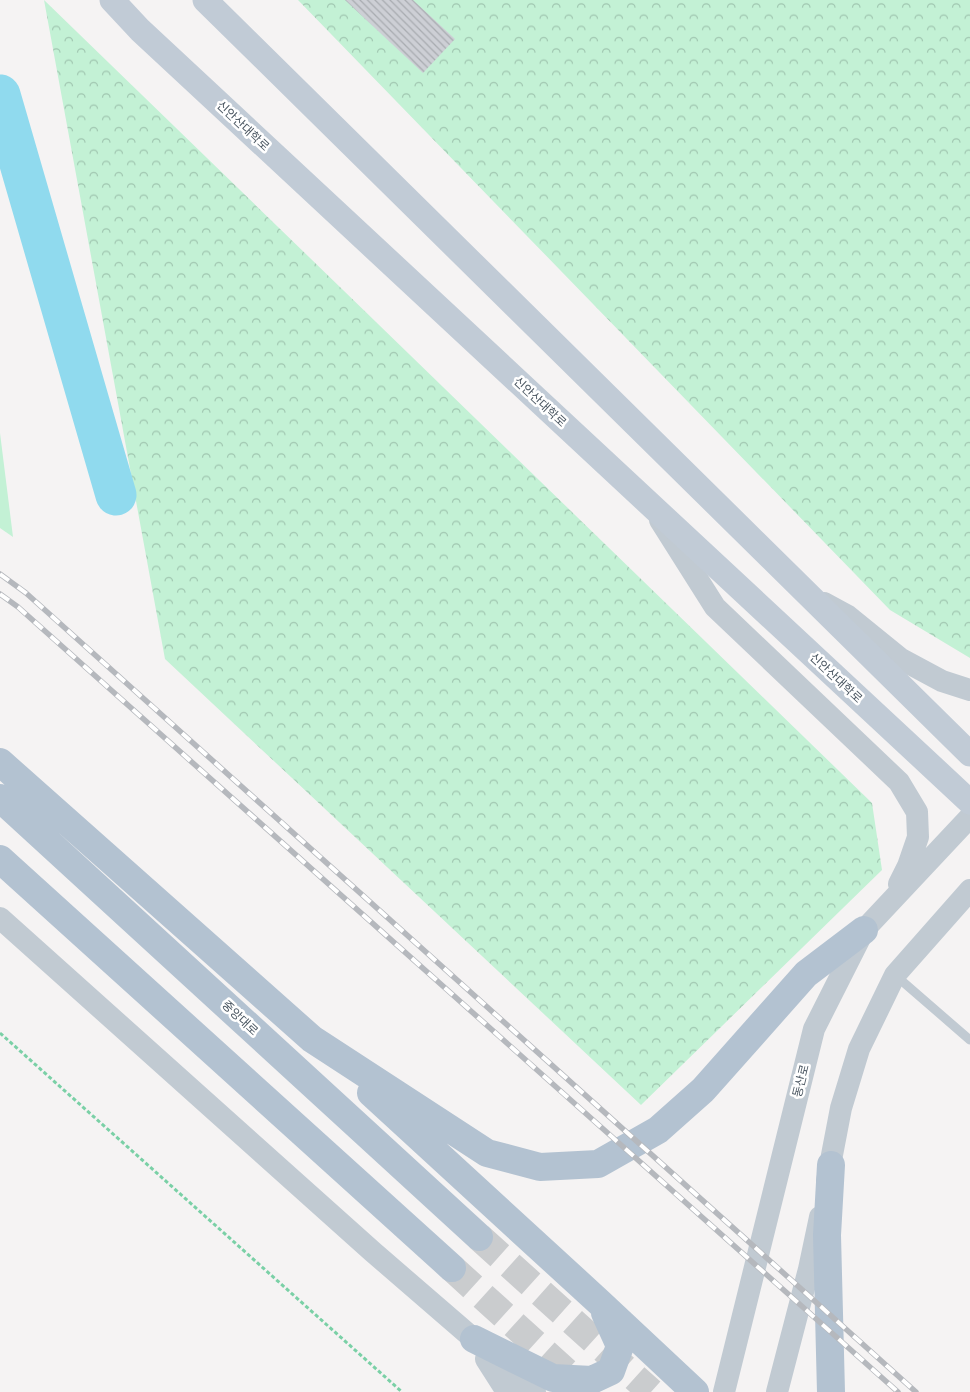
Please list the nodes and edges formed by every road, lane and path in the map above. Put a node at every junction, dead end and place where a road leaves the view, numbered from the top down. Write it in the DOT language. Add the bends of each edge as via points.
graph roads {
  1 [pos="112,0"];
  2 [pos="205,0"];
  3 [pos="650,504"];
  4 [pos="810,596"];
  5 [pos="970,690"];
  6 [pos="970,754"];
  7 [pos="0,762"];
  8 [pos="0,798"];
  9 [pos="970,802"];
  10 [pos="970,817"];
  11 [pos="0,859"];
  12 [pos="970,890"];
  13 [pos="888,904"];
  14 [pos="0,918"];
  15 [pos="864,930"];
  16 [pos="895,975"];
  17 [pos="0,1033"];
  18 [pos="312,1040"];
  19 [pos="970,1040"];
  20 [pos="831,1165"];
  21 [pos="479,1237"];
  22 [pos="452,1268"];
  23 [pos="600,1303"];
  24 [pos="474,1339"];
  25 [pos="402,1392"];
  26 [pos="507,1392"];
  27 [pos="535,1392"];
  28 [pos="695,1392"];
  29 [pos="724,1392"];
  30 [pos="777,1392"];
  31 [pos="831,1392"];
  1 -- 3 [label="main road, 신안산대학로" via="154,43"];
  2 -- 4 [label="main road"];
  3 -- 9 [label="main road, 신안산대학로"];
  3 -- 13 [label="street" via="715,607 899,782 918,812 918,837 908,866"];
  4 -- 5 [label="street" via="848,616 901,659 942,681"];
  4 -- 6 [label="main road"];
  7 -- 18 [label="main road"];
  8 -- 21 [label="main road, 중앙대로"];
  10 -- 13 [label="street, 동산로"];
  11 -- 22 [label="main road"];
  12 -- 16 [label="street"];
  13 -- 15 [label="street, 동산로"];
  14 -- 24 [label="street" via="372,1252"];
  15 -- 18 [label="main road" via="806,974 703,1090 658,1130 598,1164 540,1167 487,1153"];
  15 -- 29 [label="street, 동산로" via="814,1029"];
  16 -- 19 [label="lane"];
  16 -- 20 [label="street" via="859,1049 841,1108"];
  17 -- 25 [label="path"];
  18 -- 23 [label="main road"];
  20 -- 30 [label="street" via="809,1269"];
  20 -- 31 [label="main road" via="827,1235"];
  23 -- 24 [label="main road" via="620,1346 611,1371 592,1380 553,1378"];
  23 -- 28 [label="main road"];
  24 -- 26 [label="street"];
  24 -- 27 [label="street"];
}
